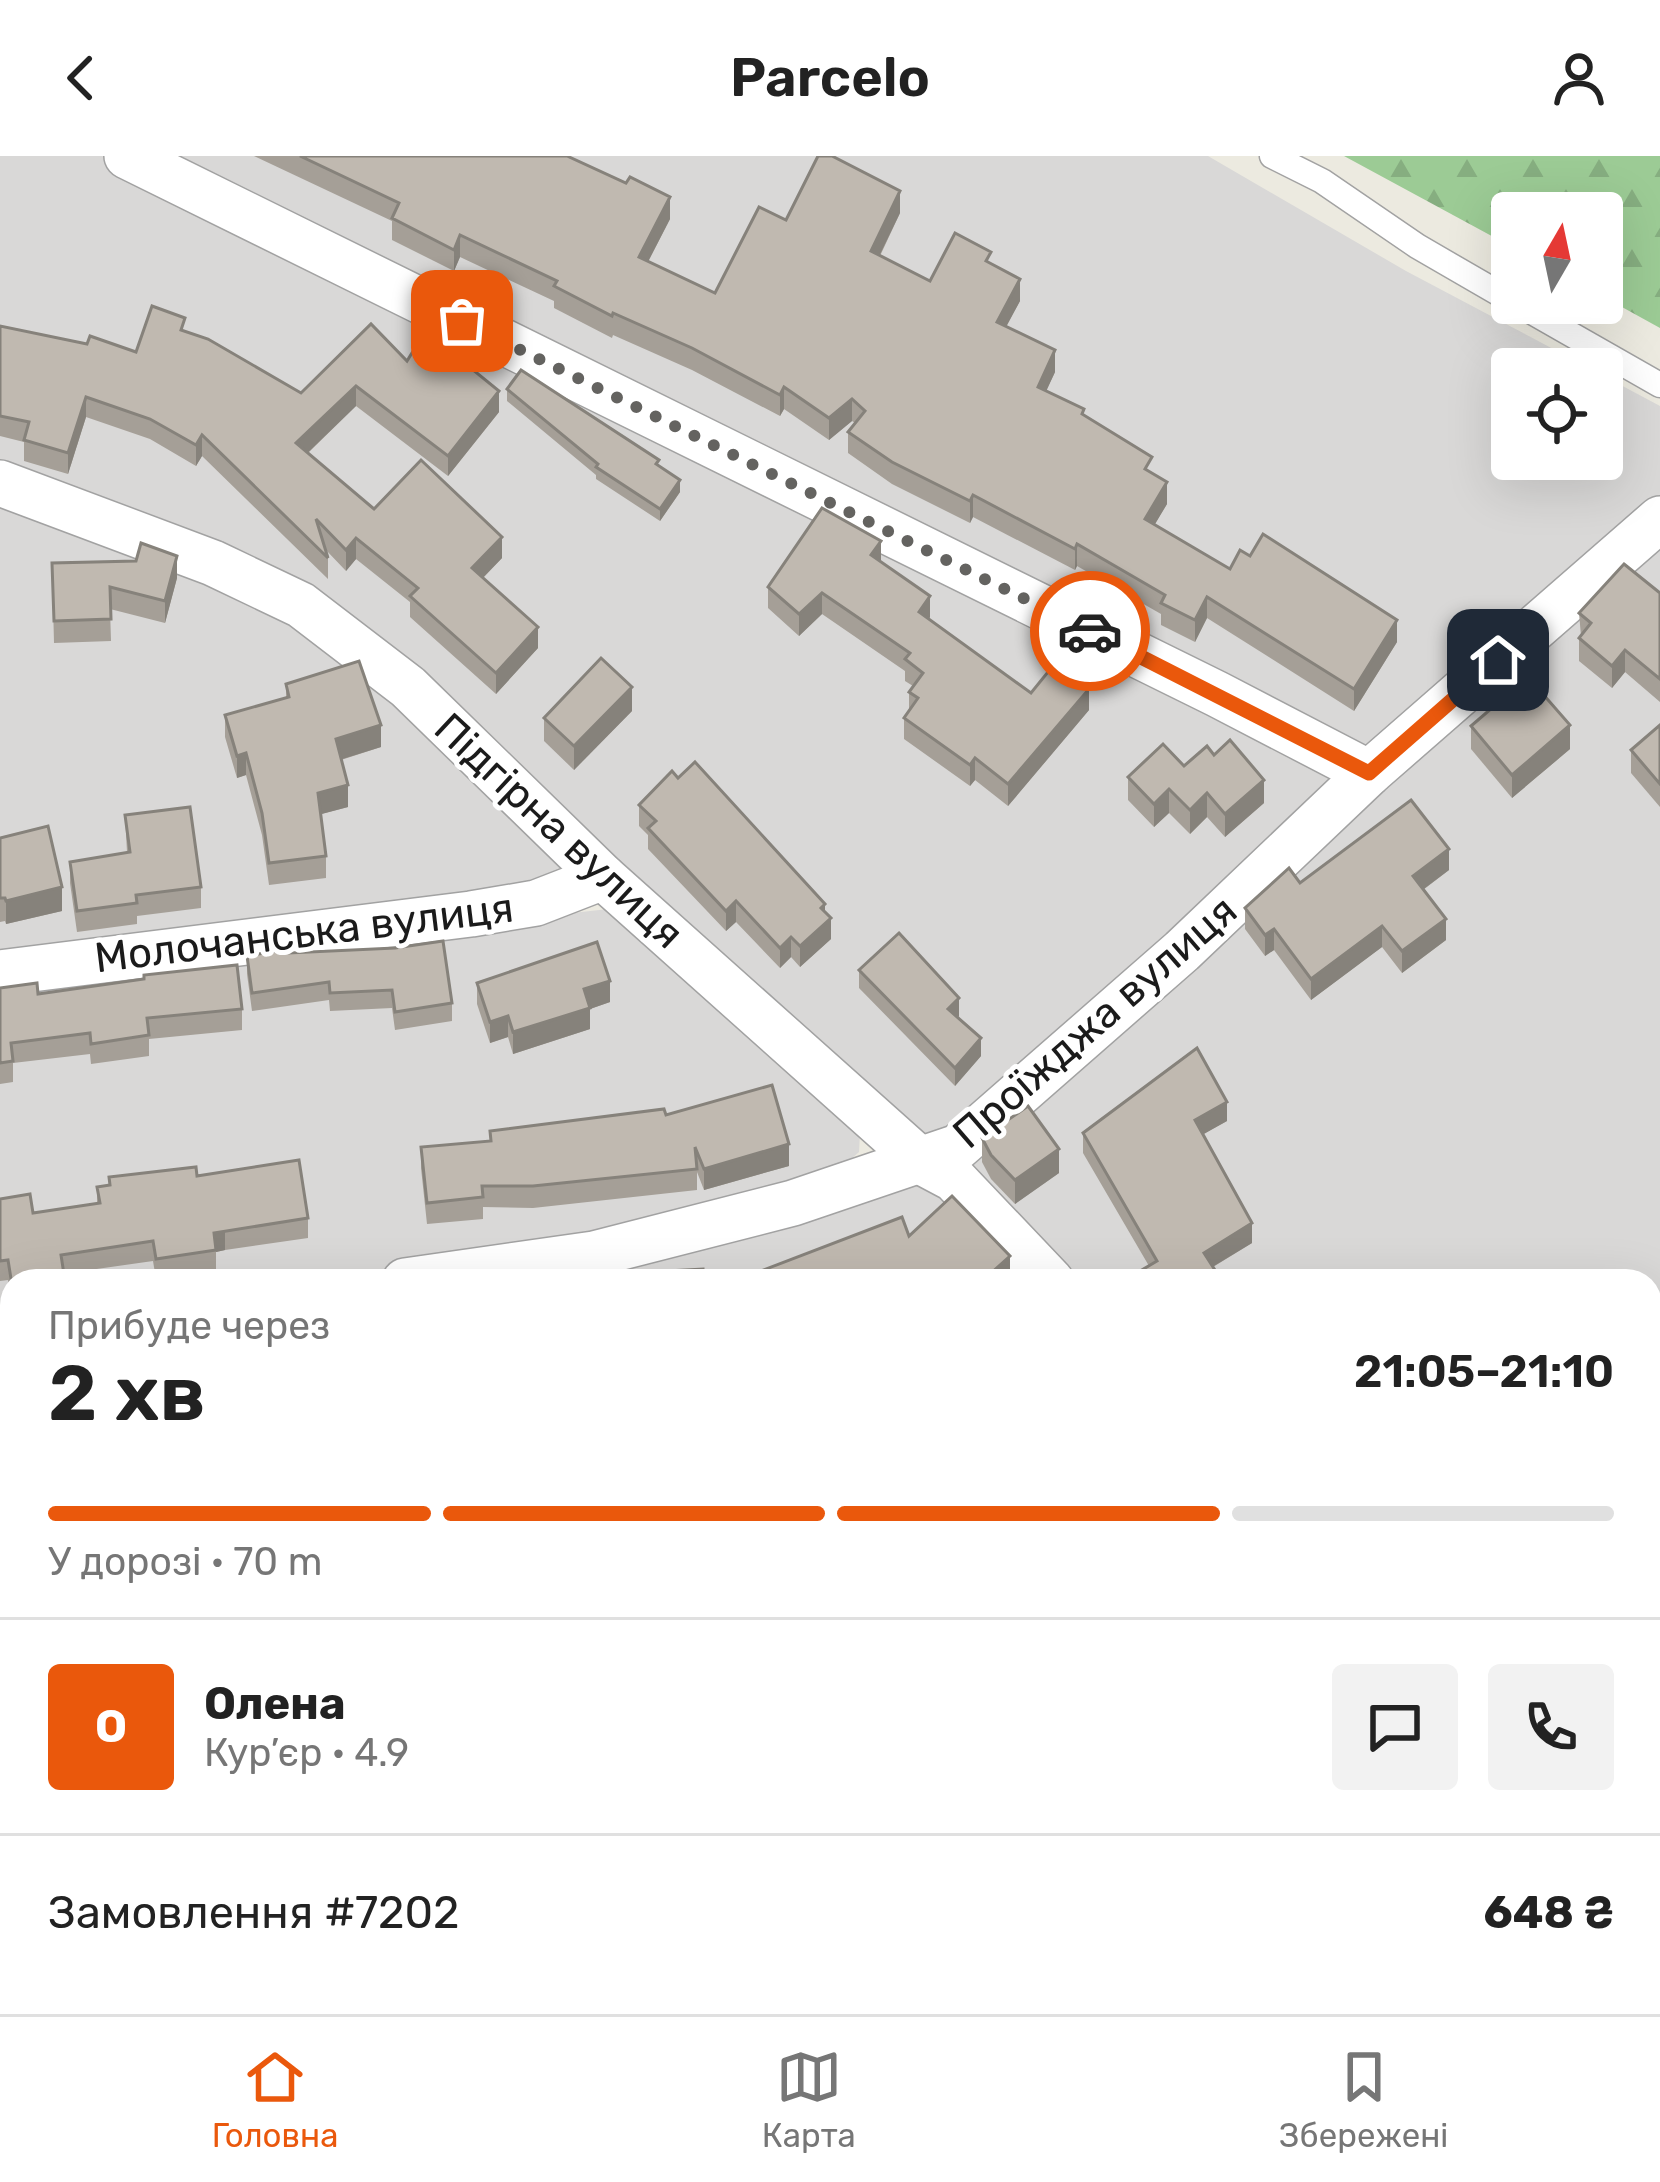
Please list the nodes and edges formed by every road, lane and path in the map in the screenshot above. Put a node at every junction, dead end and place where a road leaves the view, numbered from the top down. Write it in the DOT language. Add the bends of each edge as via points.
graph roads {
  1 [pos="127,156"];
  2 [pos="1272,156"];
  3 [pos="1491,289"];
  4 [pos="1552,324"];
  5 [pos="1660,386"];
  6 [pos="0,483"];
  7 [pos="1660,519"];
  8 [pos="1369,773"];
  9 [pos="603,877"];
  10 [pos="0,973"];
  11 [pos="922,1162"];
  12 [pos="489,1269"];
  13 [pos="1039,1269"];
  1 -- 8 [label="street"];
  2 -- 3 [label="lane"];
  4 -- 5 [label="lane"];
  6 -- 9 [label="street, Підгірна вулиця" via="192,554 301,605 408,687"];
  7 -- 8 [label="street, Проїжджа вулиця"];
  8 -- 11 [label="street, Проїжджа вулиця" via="1062,1060 958,1148"];
  9 -- 10 [label="street, Молочанська вулиця" via="536,903 471,914"];
  9 -- 11 [label="street, Підгірна вулиця"];
  11 -- 12 [label="street, Проїжджа вулиця" via="594,1254"];
  11 -- 13 [label="street, Підгірна вулиця" via="953,1179"];
}
